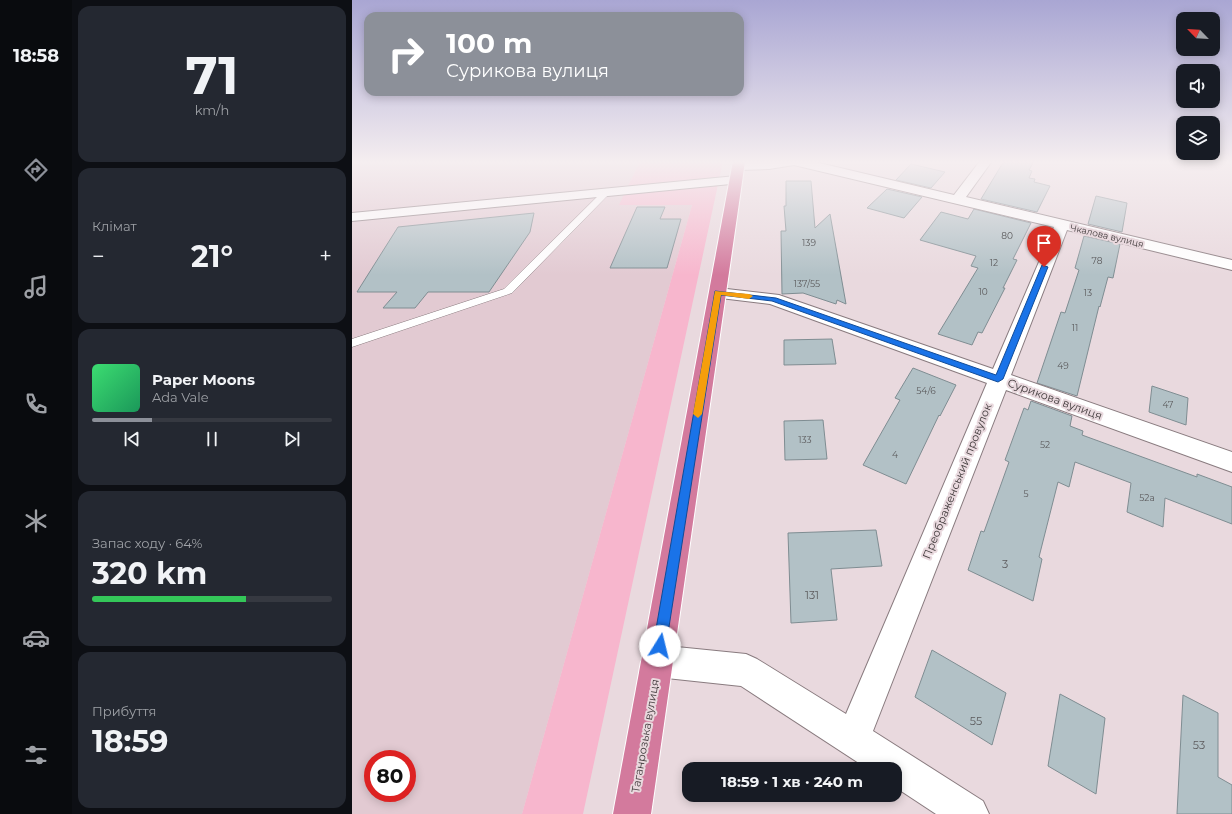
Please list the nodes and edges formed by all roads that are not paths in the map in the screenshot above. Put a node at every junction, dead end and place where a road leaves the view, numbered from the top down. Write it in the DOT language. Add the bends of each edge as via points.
graph roads {
  1 [pos="536,199"];
  2 [pos="600,199"];
  3 [pos="732,199"];
  4 [pos="953,199"];
  5 [pos="957,200"];
  6 [pos="352,217"];
  7 [pos="1062,225"];
  8 [pos="1232,265"];
  9 [pos="718,293"];
  10 [pos="352,343"];
  11 [pos="998,379"];
  12 [pos="1232,462"];
  13 [pos="657,661"];
  14 [pos="853,738"];
  15 [pos="632,814"];
  16 [pos="970,814"];
  1 -- 6 [label="street, Чкалова вулиця"];
  2 -- 10 [label="lane" via="508,291"];
  3 -- 9 [label="highway, Таганрозька вулиця"];
  4 -- 5 [label="street, Чкалова вулиця"];
  5 -- 7 [label="street, Чкалова вулиця"];
  7 -- 8 [label="street, Чкалова вулиця"];
  7 -- 11 [label="street, Преображенський провулок"];
  9 -- 11 [label="street, Сурикова вулиця" via="773,299"];
  9 -- 13 [label="highway, Таганрозька вулиця"];
  11 -- 12 [label="street, Сурикова вулиця"];
  11 -- 14 [label="street, Преображенський провулок"];
  13 -- 14 [label="street" via="746,670"];
  13 -- 15 [label="highway, Таганрозька вулиця"];
  14 -- 16 [label="street"];
}
